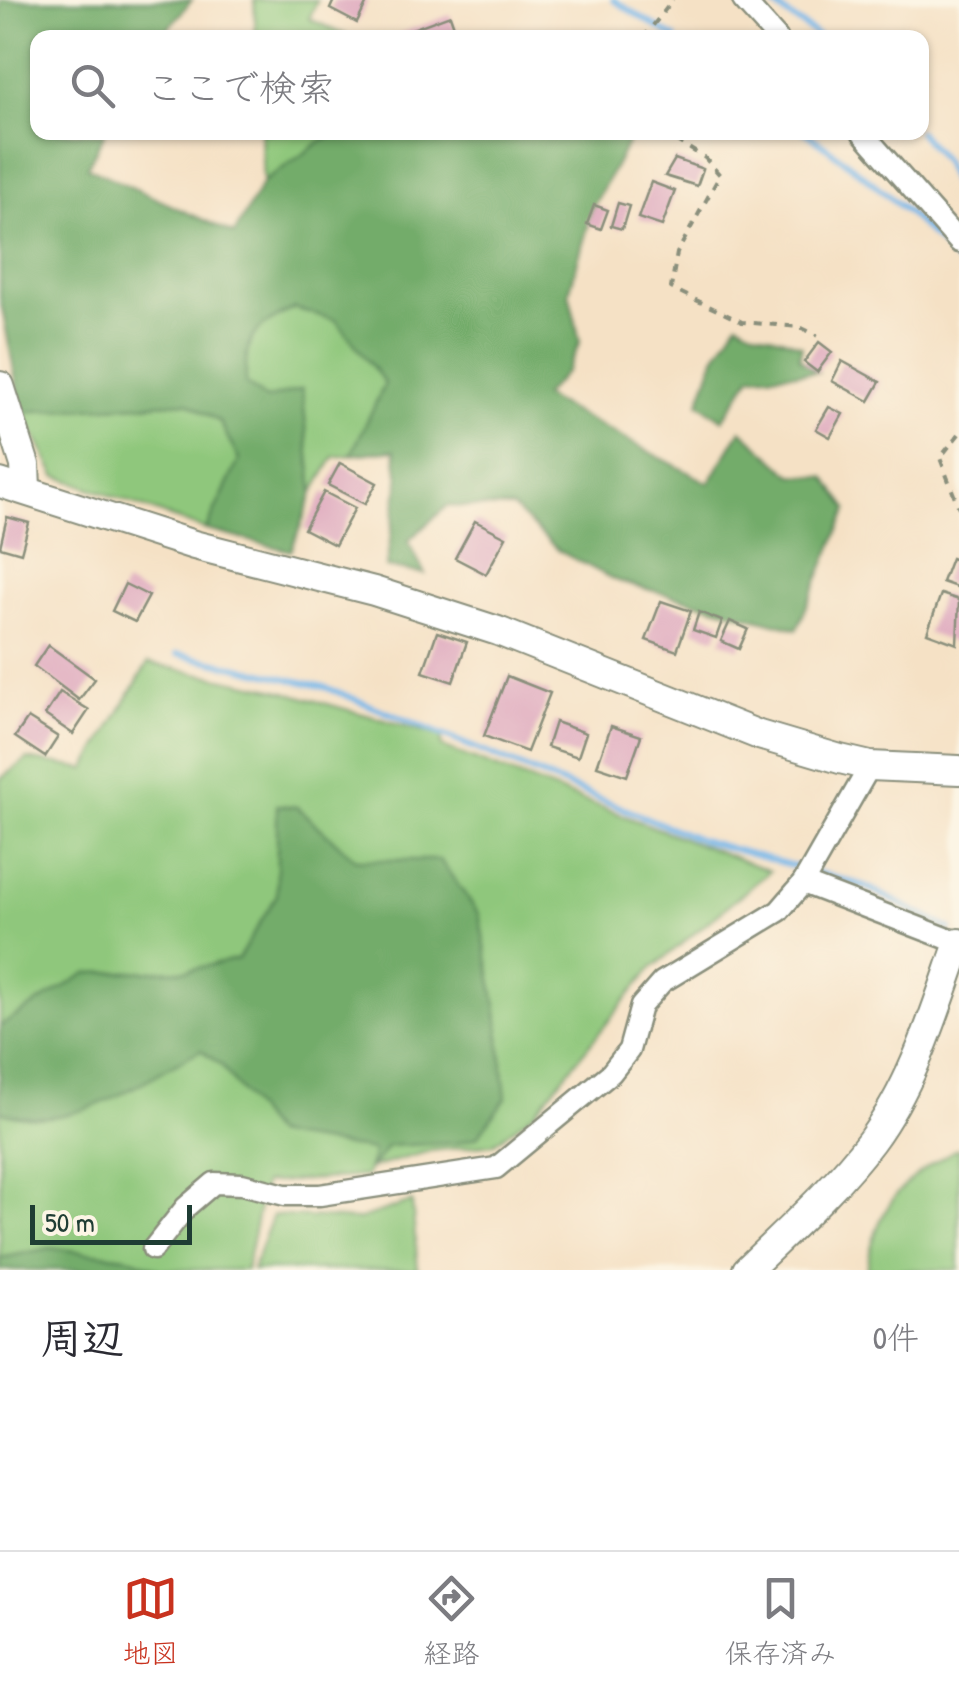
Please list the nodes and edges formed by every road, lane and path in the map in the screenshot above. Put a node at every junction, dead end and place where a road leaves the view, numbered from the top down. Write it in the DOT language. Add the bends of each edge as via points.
graph roads {
  1 [pos="673,0"];
  2 [pos="743,0"];
  3 [pos="649,30"];
  4 [pos="770,30"];
  5 [pos="675,140"];
  6 [pos="869,140"];
  7 [pos="959,242"];
  8 [pos="818,336"];
  9 [pos="0,386"];
  10 [pos="959,434"];
  11 [pos="13,486"];
  12 [pos="959,508"];
  13 [pos="870,766"];
  14 [pos="959,770"];
  15 [pos="803,883"];
  16 [pos="959,943"];
  17 [pos="153,1249"];
  18 [pos="747,1270"];
  1 -- 3 [label="path"];
  2 -- 4 [label="street"];
  5 -- 8 [label="path" via="720,174 677,254 672,288 742,322 800,327"];
  6 -- 7 [label="street"];
  9 -- 11 [label="street" via="25,465"];
  10 -- 12 [label="path" via="940,458"];
  11 -- 13 [label="street" via="498,631 759,735"];
  13 -- 14 [label="street"];
  13 -- 15 [label="street"];
  15 -- 16 [label="street"];
  15 -- 17 [label="street" via="754,929 662,982 641,1006 630,1050 611,1074 496,1168 320,1196 214,1183"];
  16 -- 18 [label="street" via="921,1050 872,1140"];
}
